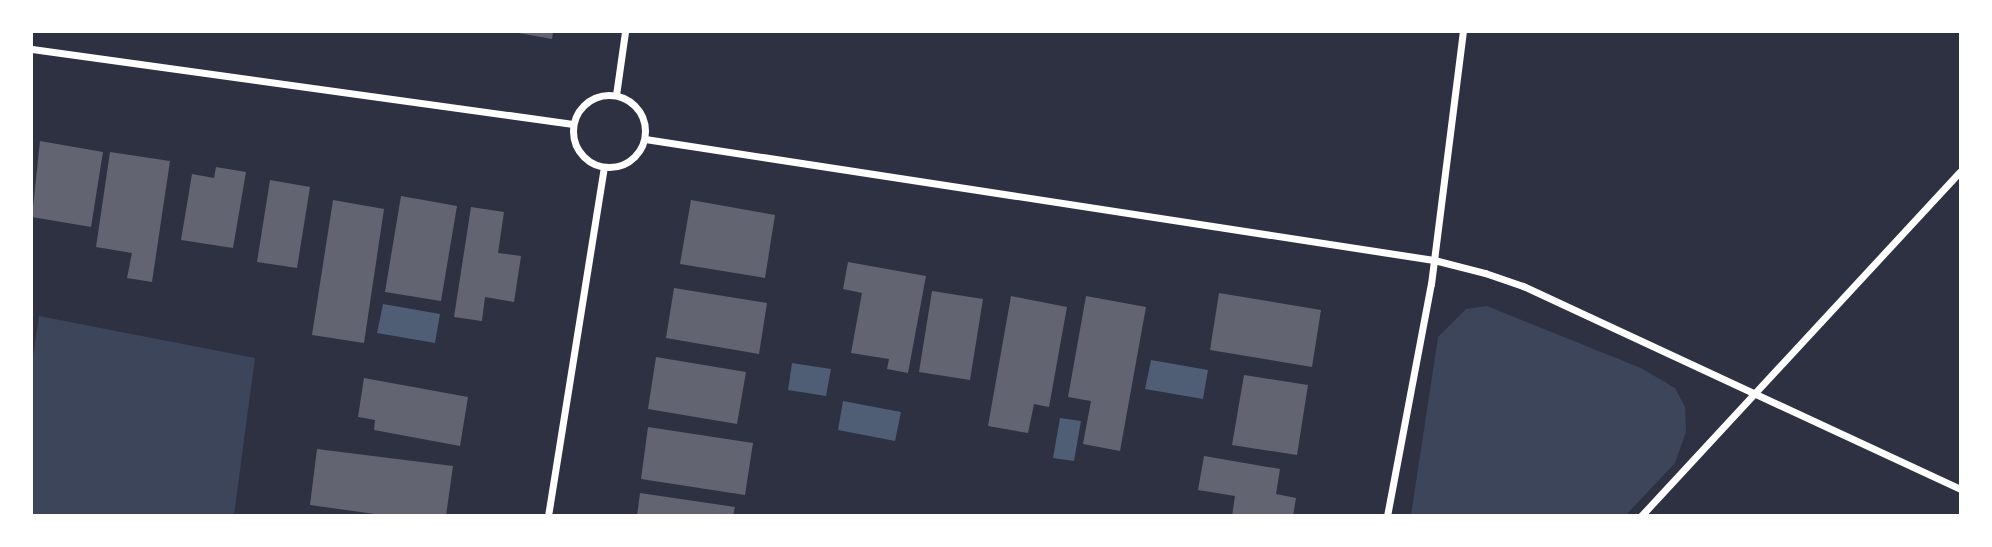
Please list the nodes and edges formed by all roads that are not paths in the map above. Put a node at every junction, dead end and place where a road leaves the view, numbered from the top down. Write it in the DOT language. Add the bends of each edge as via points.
graph roads {
  1 [pos="625,32"];
  2 [pos="1463,32"];
  3 [pos="32,49"];
  4 [pos="616,95"];
  5 [pos="573,124"];
  6 [pos="645,139"];
  7 [pos="604,167"];
  8 [pos="1961,172"];
  9 [pos="1434,260"];
  10 [pos="1756,392"];
  11 [pos="1961,489"];
  12 [pos="548,516"];
  13 [pos="1387,516"];
  14 [pos="1641,516"];
  1 -- 4 [label="street"];
  2 -- 9 [label="street"];
  3 -- 5 [label="street"];
  4 -- 5 [label="street" via="594,97 577,113"];
  4 -- 6 [label="street" via="636,106 646,127"];
  5 -- 7 [label="street" via="576,147 583,157"];
  6 -- 7 [label="street" via="626,164"];
  6 -- 9 [label="street"];
  7 -- 12 [label="street"];
  8 -- 10 [label="street"];
  9 -- 10 [label="street" via="1523,286"];
  9 -- 13 [label="street"];
  10 -- 11 [label="street"];
  10 -- 14 [label="street"];
}
